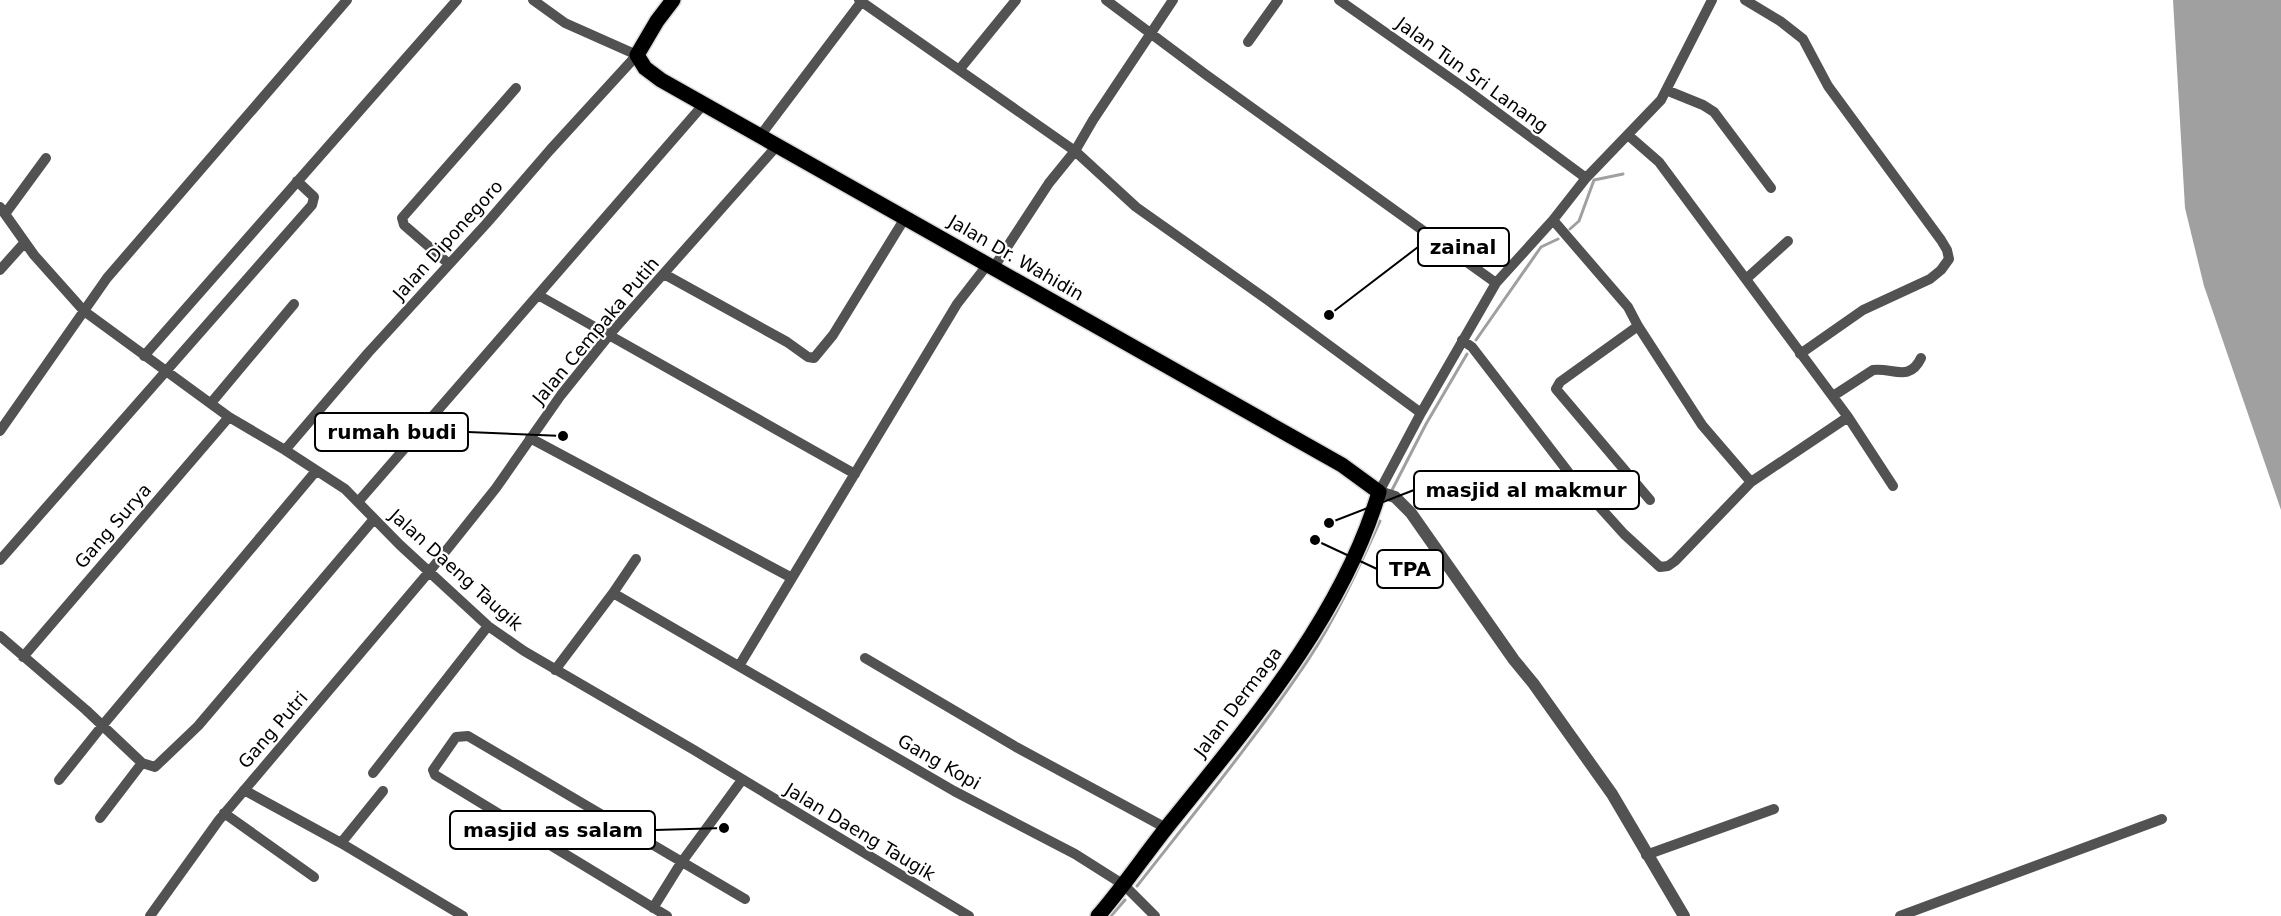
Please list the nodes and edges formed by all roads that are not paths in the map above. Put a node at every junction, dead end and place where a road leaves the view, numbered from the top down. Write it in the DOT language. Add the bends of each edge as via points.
graph roads {
  1 [pos="347,0"];
  2 [pos="456,0"];
  3 [pos="534,0"];
  4 [pos="673,0"];
  5 [pos="1017,0"];
  6 [pos="1106,0"];
  7 [pos="1173,0"];
  8 [pos="1278,0"];
  9 [pos="1339,0"];
  10 [pos="1712,0"];
  11 [pos="1745,0"];
  12 [pos="860,1"];
  13 [pos="1151,33"];
  14 [pos="1248,42"];
  15 [pos="637,55"];
  16 [pos="959,70"];
  17 [pos="516,88"];
  18 [pos="1666,90"];
  19 [pos="702,105"];
  20 [pos="1628,135"];
  21 [pos="760,136"];
  22 [pos="776,147"];
  23 [pos="1075,151"];
  24 [pos="46,158"];
  25 [pos="1586,178"];
  26 [pos="297,181"];
  27 [pos="1771,188"];
  28 [pos="3,211"];
  29 [pos="906,218"];
  30 [pos="1552,220"];
  31 [pos="1788,241"];
  32 [pos="26,242"];
  33 [pos="449,264"];
  34 [pos="991,265"];
  35 [pos="0,270"];
  36 [pos="664,274"];
  37 [pos="1746,279"];
  38 [pos="1496,283"];
  39 [pos="538,295"];
  40 [pos="294,304"];
  41 [pos="84,310"];
  42 [pos="1638,326"];
  43 [pos="610,334"];
  44 [pos="1462,340"];
  45 [pos="1800,354"];
  46 [pos="144,356"];
  47 [pos="1921,358"];
  48 [pos="165,371"];
  49 [pos="1833,396"];
  50 [pos="211,403"];
  51 [pos="1421,413"];
  52 [pos="229,417"];
  53 [pos="1848,417"];
  54 [pos="0,431"];
  55 [pos="531,438"];
  56 [pos="285,450"];
  57 [pos="316,471"];
  58 [pos="855,474"];
  59 [pos="1751,482"];
  60 [pos="1893,486"];
  61 [pos="1379,492"];
  62 [pos="1650,500"];
  63 [pos="358,502"];
  64 [pos="374,519"];
  65 [pos="636,559"];
  66 [pos="0,560"];
  67 [pos="429,572"];
  68 [pos="792,578"];
  69 [pos="613,593"];
  70 [pos="488,626"];
  71 [pos="0,636"];
  72 [pos="23,657"];
  73 [pos="865,658"];
  74 [pos="739,666"];
  75 [pos="555,670"];
  76 [pos="102,726"];
  77 [pos="142,763"];
  78 [pos="373,773"];
  79 [pos="59,780"];
  80 [pos="742,780"];
  81 [pos="244,790"];
  82 [pos="383,791"];
  83 [pos="1774,809"];
  84 [pos="224,813"];
  85 [pos="100,818"];
  86 [pos="2162,819"];
  87 [pos="1166,828"];
  88 [pos="341,843"];
  89 [pos="1646,855"];
  90 [pos="681,863"];
  91 [pos="314,877"];
  92 [pos="1124,885"];
  93 [pos="745,899"];
  94 [pos="653,908"];
  95 [pos="150,916"];
  96 [pos="463,916"];
  97 [pos="667,916"];
  98 [pos="969,916"];
  99 [pos="1098,916"];
  100 [pos="1155,916"];
  101 [pos="1684,916"];
  102 [pos="1900,916"];
  1 -- 41 [label="street" via="183,188"];
  2 -- 26 [label="street"];
  3 -- 15 [label="street" via="565,23"];
  4 -- 15 [label="main road"];
  5 -- 16 [label="street"];
  6 -- 13 [label="street"];
  7 -- 13 [label="street"];
  8 -- 14 [label="street"];
  9 -- 25 [label="street, Jalan Tun Sri Lanang"];
  10 -- 18 [label="street"];
  11 -- 45 [label="street" via="1803,39 1828,86 1949,254 1946,266 1930,279 1863,310"];
  12 -- 16 [label="street"];
  12 -- 21 [label="street"];
  13 -- 23 [label="street"];
  13 -- 38 [label="street"];
  15 -- 19 [label="main road, Jalan Dr. Wahidin" via="645,68"];
  15 -- 33 [label="street, Jalan Diponegoro"];
  16 -- 23 [label="street"];
  17 -- 33 [label="street" via="402,218 404,225"];
  18 -- 20 [label="street"];
  18 -- 27 [label="street" via="1714,112"];
  19 -- 21 [label="main road, Jalan Dr. Wahidin"];
  19 -- 39 [label="street"];
  20 -- 25 [label="street"];
  20 -- 37 [label="street" via="1659,162"];
  21 -- 22 [label="main road, Jalan Dr. Wahidin"];
  22 -- 29 [label="main road, Jalan Dr. Wahidin"];
  22 -- 36 [label="street, Jalan Cempaka Putih"];
  23 -- 34 [label="street"];
  23 -- 51 [label="street" via="1136,207"];
  24 -- 28 [label="street"];
  25 -- 30 [label="street"];
  26 -- 46 [label="street"];
  26 -- 48 [label="street" via="315,197 312,205"];
  28 -- 32 [label="street, Jalan Daeng Taugik"];
  29 -- 34 [label="main road, Jalan Dr. Wahidin"];
  29 -- 36 [label="street" via="814,358"];
  30 -- 38 [label="street"];
  30 -- 42 [label="street" via="1628,307"];
  31 -- 37 [label="street"];
  32 -- 35 [label="street"];
  32 -- 41 [label="street, Jalan Daeng Taugik"];
  33 -- 56 [label="street, Jalan Diponegoro"];
  34 -- 58 [label="street" via="957,304"];
  34 -- 61 [label="main road, Jalan Dr. Wahidin" via="1342,465"];
  36 -- 43 [label="street, Jalan Cempaka Putih"];
  37 -- 45 [label="street"];
  38 -- 44 [label="street"];
  39 -- 43 [label="street"];
  39 -- 63 [label="street"];
  40 -- 50 [label="street"];
  41 -- 46 [label="street, Jalan Daeng Taugik"];
  41 -- 54 [label="street"];
  42 -- 59 [label="street" via="1702,425"];
  42 -- 62 [label="street" via="1560,382 1556,389"];
  43 -- 55 [label="street, Jalan Cempaka Putih"];
  43 -- 58 [label="street"];
  44 -- 51 [label="street"];
  44 -- 59 [label="street" via="1472,347 1569,473 1660,567 1675,561"];
  45 -- 49 [label="street"];
  46 -- 48 [label="street, Jalan Daeng Taugik"];
  47 -- 49 [label="street" via="1915,368 1899,374 1873,370"];
  48 -- 50 [label="street, Jalan Daeng Taugik"];
  48 -- 66 [label="street"];
  49 -- 53 [label="street"];
  50 -- 52 [label="street, Jalan Daeng Taugik"];
  51 -- 61 [label="street"];
  52 -- 56 [label="street, Jalan Daeng Taugik"];
  52 -- 72 [label="street, Gang Surya"];
  53 -- 59 [label="street"];
  53 -- 60 [label="street"];
  55 -- 67 [label="street, Jalan Cempaka Putih"];
  55 -- 68 [label="street"];
  56 -- 57 [label="street, Jalan Daeng Taugik"];
  57 -- 63 [label="street, Jalan Daeng Taugik"];
  57 -- 76 [label="street"];
  58 -- 68 [label="street"];
  61 -- 87 [label="main road, Jalan Dermaga" via="1362,540 1310,635 1256,713"];
  61 -- 89 [label="street" via="1395,497 1411,513 1611,794"];
  63 -- 64 [label="street, Jalan Daeng Taugik"];
  64 -- 67 [label="street, Jalan Daeng Taugik"];
  64 -- 77 [label="street" via="198,726 159,764 153,767"];
  65 -- 69 [label="street"];
  67 -- 70 [label="street, Jalan Daeng Taugik"];
  67 -- 81 [label="street, Gang Putri"];
  68 -- 74 [label="street"];
  69 -- 74 [label="street, Gang Kopi"];
  69 -- 75 [label="street"];
  70 -- 75 [label="street, Jalan Daeng Taugik"];
  70 -- 78 [label="street"];
  71 -- 72 [label="street"];
  72 -- 76 [label="street"];
  73 -- 87 [label="street" via="1016,747"];
  74 -- 92 [label="street, Gang Kopi"];
  75 -- 80 [label="street, Jalan Daeng Taugik"];
  76 -- 77 [label="street"];
  76 -- 79 [label="street"];
  77 -- 85 [label="street"];
  80 -- 90 [label="street"];
  80 -- 98 [label="street, Jalan Daeng Taugik"];
  81 -- 84 [label="street, Gang Putri"];
  81 -- 88 [label="street"];
  82 -- 88 [label="street"];
  83 -- 89 [label="street"];
  84 -- 91 [label="street"];
  84 -- 95 [label="street, Gang Putri"];
  86 -- 102 [label="street"];
  87 -- 92 [label="main road, Jalan Dermaga"];
  88 -- 96 [label="street"];
  89 -- 101 [label="street"];
  90 -- 93 [label="street"];
  90 -- 94 [label="street"];
  90 -- 94 [label="street" via="468,736 456,737 433,770 435,775"];
  92 -- 99 [label="main road, Jalan Dermaga"];
  92 -- 100 [label="street, Gang Kopi"];
  94 -- 97 [label="street"];
}
